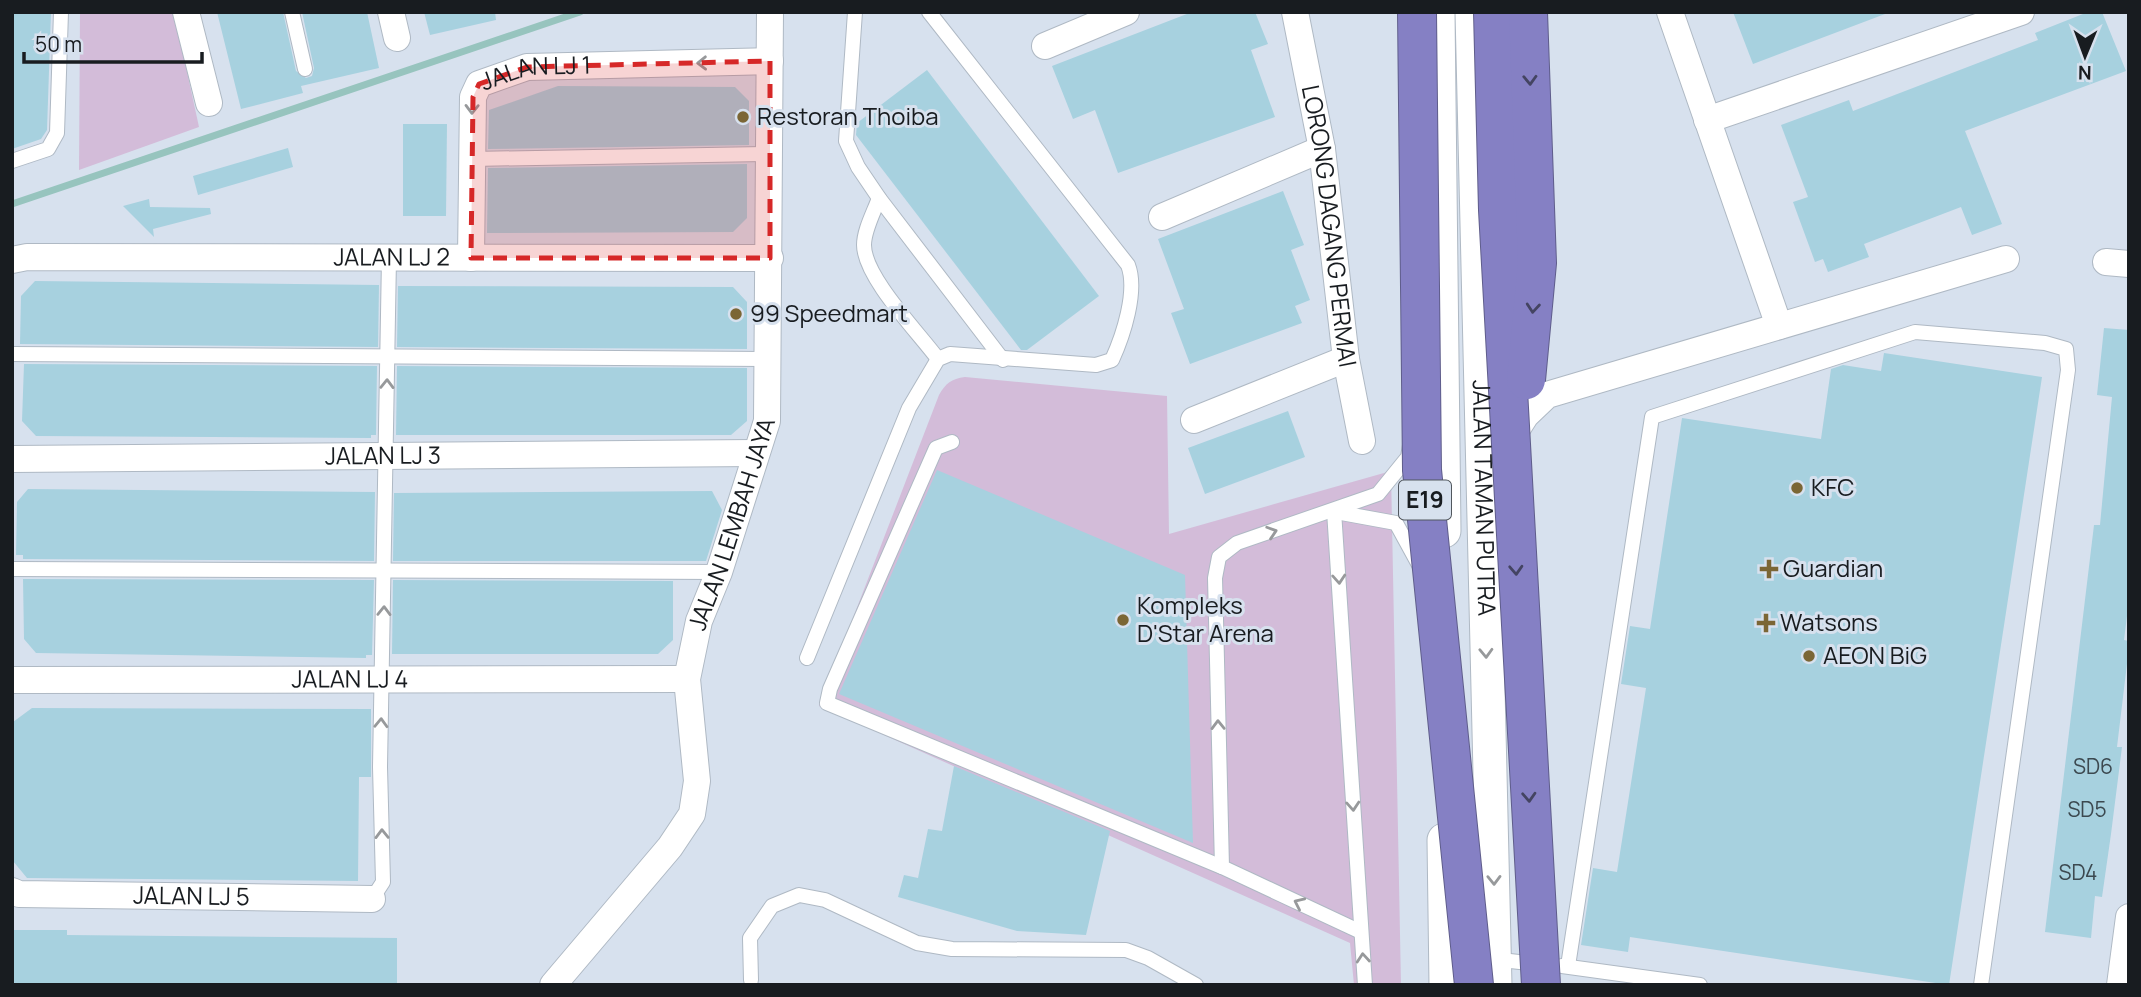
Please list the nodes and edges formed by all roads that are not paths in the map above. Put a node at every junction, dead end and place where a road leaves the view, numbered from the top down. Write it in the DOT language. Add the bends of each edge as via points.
graph roads {
  1 [pos="61,12"];
  2 [pos="186,12"];
  3 [pos="292,12"];
  4 [pos="391,12"];
  5 [pos="770,12"];
  6 [pos="855,12"];
  7 [pos="929,12"];
  8 [pos="1126,12"];
  9 [pos="1295,12"];
  10 [pos="1417,12"];
  11 [pos="1438,12"];
  12 [pos="1472,12"];
  13 [pos="1493,12"];
  14 [pos="1528,12"];
  15 [pos="1670,12"];
  16 [pos="2021,12"];
  17 [pos="397,38"];
  18 [pos="1045,46"];
  19 [pos="770,61"];
  20 [pos="305,69"];
  21 [pos="209,103"];
  22 [pos="1707,120"];
  23 [pos="1322,149"];
  24 [pos="770,154"];
  25 [pos="472,159"];
  26 [pos="12,161"];
  27 [pos="879,198"];
  28 [pos="1162,217"];
  29 [pos="389,258"];
  30 [pos="471,258"];
  31 [pos="770,258"];
  32 [pos="2006,259"];
  33 [pos="12,260"];
  34 [pos="1441,279"];
  35 [pos="1480,315"];
  36 [pos="1779,326"];
  37 [pos="12,354"];
  38 [pos="387,356"];
  39 [pos="769,359"];
  40 [pos="938,359"];
  41 [pos="1346,359"];
  42 [pos="1003,360"];
  43 [pos="1547,395"];
  44 [pos="1194,420"];
  45 [pos="1362,441"];
  46 [pos="953,442"];
  47 [pos="755,453"];
  48 [pos="386,456"];
  49 [pos="12,459"];
  50 [pos="1497,509"];
  51 [pos="1334,511"];
  52 [pos="12,569"];
  53 [pos="384,570"];
  54 [pos="719,572"];
  55 [pos="807,657"];
  56 [pos="687,679"];
  57 [pos="12,680"];
  58 [pos="383,680"];
  59 [pos="1442,694"];
  60 [pos="1222,867"];
  61 [pos="12,891"];
  62 [pos="372,899"];
  63 [pos="2129,917"];
  64 [pos="1361,932"];
  65 [pos="1446,970"];
  66 [pos="1488,976"];
  67 [pos="1555,976"];
  68 [pos="751,980"];
  69 [pos="553,985"];
  70 [pos="1196,985"];
  71 [pos="1365,985"];
  72 [pos="1700,985"];
  73 [pos="1981,985"];
  74 [pos="2120,985"];
  1 -- 26 [label="lane" via="57,133 48,149"];
  2 -- 21 [label="street"];
  3 -- 20 [label="lane"];
  4 -- 17 [label="street"];
  5 -- 19 [label="street, JALAN LEMBAH JAYA"];
  6 -- 27 [label="lane" via="846,141"];
  7 -- 42 [label="lane" via="1133,276 1112,360 1096,365"];
  8 -- 18 [label="street"];
  9 -- 23 [label="street, LORONG DAGANG PERMAI"];
  10 -- 66 [label="highway, E19, bridge" via="1422,470"];
  11 -- 34 [label="street, JALAN TAMAN PUTRA"];
  12 -- 35 [label="street, JALAN TAMAN PUTRA"];
  13 -- 50 [label="highway, bridge"];
  14 -- 50 [label="highway, one-way, bridge" via="1537,263"];
  15 -- 22 [label="street"];
  16 -- 22 [label="street"];
  19 -- 24 [label="street, JALAN LEMBAH JAYA"];
  19 -- 25 [label="street, JALAN LJ 1, one-way" via="527,67 479,84 472,97"];
  22 -- 36 [label="street"];
  23 -- 28 [label="street"];
  23 -- 41 [label="street, LORONG DAGANG PERMAI"];
  24 -- 25 [label="lane"];
  24 -- 31 [label="street, JALAN LEMBAH JAYA"];
  25 -- 30 [label="street, JALAN LJ 1"];
  27 -- 40 [label="lane" via="864,242 865,256 872,273"];
  27 -- 42 [label="lane"];
  29 -- 30 [label="street, JALAN LJ 2"];
  29 -- 33 [label="street, JALAN LJ 2"];
  29 -- 38 [label="lane"];
  30 -- 31 [label="street, JALAN LJ 2"];
  31 -- 39 [label="street, JALAN LEMBAH JAYA"];
  32 -- 36 [label="street"];
  34 -- 51 [label="lane" via="1408,457 1378,494"];
  34 -- 59 [label="street, JALAN TAMAN PUTRA"];
  35 -- 43 [label="street" via="1499,364 1520,383"];
  35 -- 50 [label="street, JALAN TAMAN PUTRA"];
  36 -- 43 [label="street"];
  37 -- 38 [label="lane"];
  38 -- 39 [label="lane"];
  48 -- 38 [label="lane, one-way"];
  39 -- 47 [label="street, JALAN LEMBAH JAYA" via="767,421"];
  40 -- 42 [label="lane" via="950,354"];
  40 -- 55 [label="lane" via="909,408"];
  41 -- 44 [label="street"];
  41 -- 45 [label="street, LORONG DAGANG PERMAI"];
  43 -- 50 [label="street" via="1510,439"];
  46 -- 60 [label="lane" via="936,448 827,703"];
  47 -- 48 [label="street, JALAN LJ 3"];
  47 -- 54 [label="street, JALAN LEMBAH JAYA"];
  48 -- 49 [label="street, JALAN LJ 3"];
  48 -- 53 [label="lane"];
  50 -- 66 [label="street, JALAN TAMAN PUTRA, one-way"];
  50 -- 67 [label="highway, one-way, bridge"];
  51 -- 59 [label="lane" via="1396,523 1423,571"];
  60 -- 51 [label="lane, one-way" via="1215,578 1219,557 1237,544"];
  51 -- 64 [label="lane, one-way"];
  52 -- 53 [label="lane"];
  53 -- 54 [label="lane"];
  58 -- 53 [label="lane, one-way"];
  54 -- 56 [label="street, JALAN LEMBAH JAYA" via="699,621"];
  56 -- 58 [label="street, JALAN LJ 4"];
  56 -- 69 [label="street, JALAN LEMBAH JAYA" via="697,782 692,814 670,847"];
  57 -- 58 [label="street, JALAN LJ 4"];
  62 -- 58 [label="lane, one-way" via="383,882"];
  59 -- 65 [label="street, JALAN TAMAN PUTRA"];
  64 -- 60 [label="lane, one-way"];
  61 -- 62 [label="street, JALAN LJ 5"];
  63 -- 74 [label="street"];
  71 -- 64 [label="lane, one-way"];
  65 -- 66 [label="lane"];
  66 -- 67 [label="lane"];
  67 -- 72 [label="lane"];
  67 -- 73 [label="lane" via="1652,417 1915,332 2045,342 2066,349 2068,370"];
  68 -- 70 [label="lane" via="750,937 772,906 799,895 825,900 917,943 951,948 1126,950"];
}
